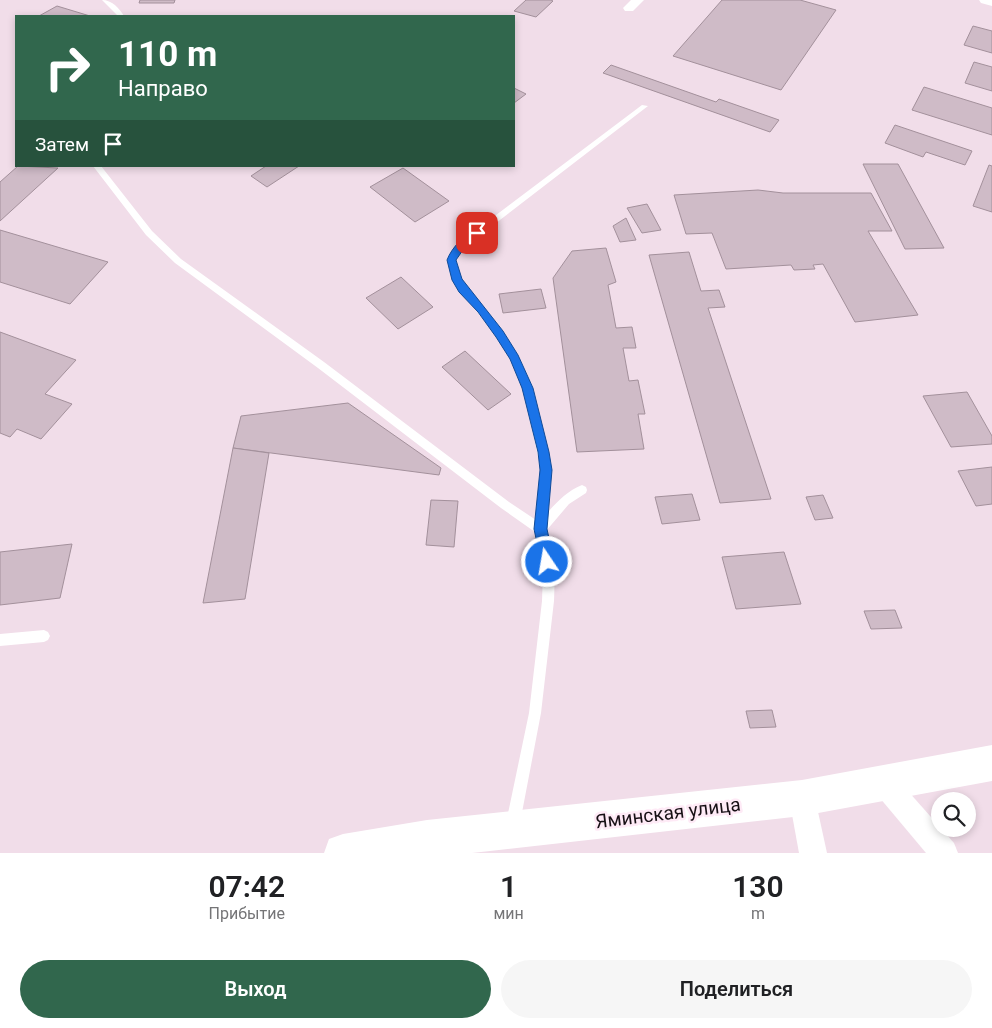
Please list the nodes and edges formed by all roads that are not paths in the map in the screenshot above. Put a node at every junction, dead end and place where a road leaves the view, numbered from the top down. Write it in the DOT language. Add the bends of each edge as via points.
graph roads {
  1 [pos="105,0"];
  2 [pos="985,0"];
  3 [pos="992,2"];
  4 [pos="120,15"];
  5 [pos="644,106"];
  6 [pos="99,167"];
  7 [pos="582,490"];
  8 [pos="540,529"];
  9 [pos="44,636"];
  10 [pos="0,640"];
  11 [pos="992,763"];
  12 [pos="883,782"];
  13 [pos="802,798"];
  14 [pos="512,831"];
  15 [pos="343,853"];
  16 [pos="813,853"];
  17 [pos="944,853"];
  1 -- 4 [label="lane"];
  2 -- 3 [label="street"];
  5 -- 8 [label="lane" via="462,245 452,260 460,284 500,334 528,388 546,470"];
  6 -- 8 [label="lane" via="138,220 178,261"];
  7 -- 8 [label="lane" via="565,501"];
  8 -- 14 [label="lane" via="549,572 548,601 534,713"];
  9 -- 10 [label="lane"];
  11 -- 12 [label="main road, Яминская улица"];
  12 -- 13 [label="main road, Яминская улица"];
  12 -- 17 [label="street"];
  13 -- 14 [label="main road, Яминская улица"];
  13 -- 16 [label="street"];
  14 -- 15 [label="main road, Яминская улица" via="427,839"];
}
